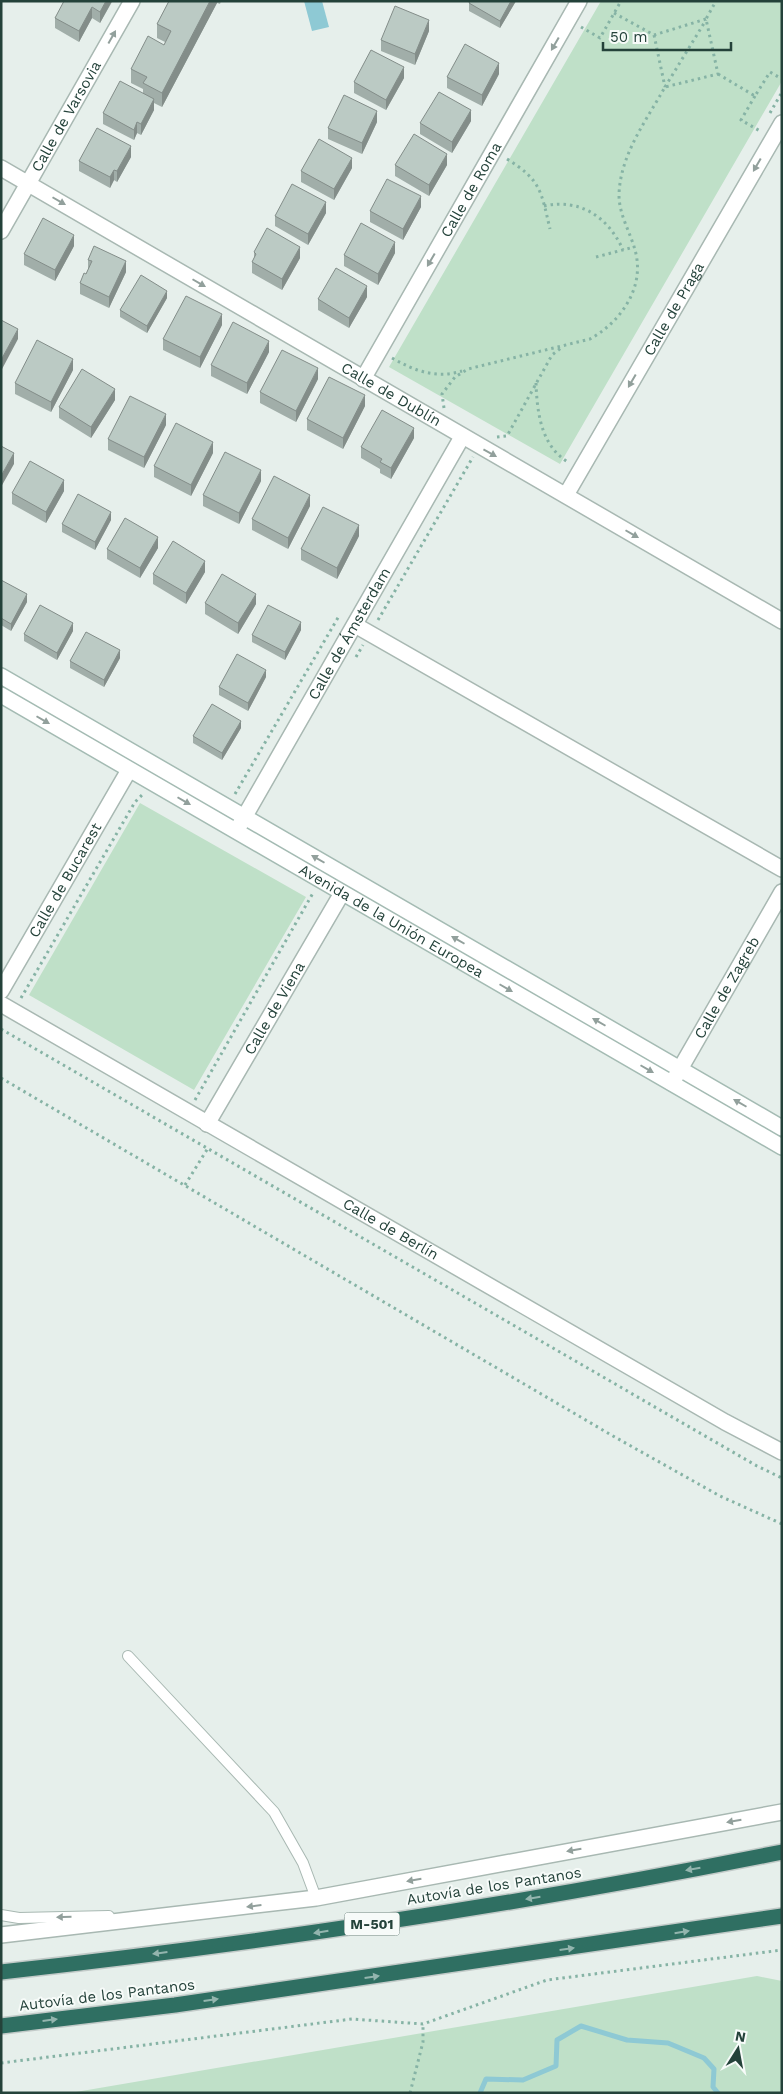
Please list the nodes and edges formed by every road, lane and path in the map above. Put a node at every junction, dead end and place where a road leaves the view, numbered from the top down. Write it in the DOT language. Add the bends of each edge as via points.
graph roads {
  1 [pos="132,1"];
  2 [pos="579,1"];
  3 [pos="621,1"];
  4 [pos="716,1"];
  5 [pos="614,13"];
  6 [pos="706,19"];
  7 [pos="569,20"];
  8 [pos="654,35"];
  9 [pos="718,74"];
  10 [pos="782,79"];
  11 [pos="665,87"];
  12 [pos="782,92"];
  13 [pos="755,96"];
  14 [pos="769,114"];
  15 [pos="764,122"];
  16 [pos="782,122"];
  17 [pos="759,130"];
  18 [pos="772,138"];
  19 [pos="754,139"];
  20 [pos="493,152"];
  21 [pos="1,168"];
  22 [pos="29,184"];
  23 [pos="544,206"];
  24 [pos="550,229"];
  25 [pos="1,231"];
  26 [pos="634,247"];
  27 [pos="623,250"];
  28 [pos="596,257"];
  29 [pos="565,346"];
  30 [pos="375,357"];
  31 [pos="468,369"];
  32 [pos="363,379"];
  33 [pos="536,383"];
  34 [pos="436,403"];
  35 [pos="444,408"];
  36 [pos="442,425"];
  37 [pos="462,438"];
  38 [pos="503,442"];
  39 [pos="572,453"];
  40 [pos="567,462"];
  41 [pos="564,466"];
  42 [pos="577,475"];
  43 [pos="566,495"];
  44 [pos="344,608"];
  45 [pos="782,621"];
  46 [pos="355,625"];
  47 [pos="1,676"];
  48 [pos="1,695"];
  49 [pos="129,770"];
  50 [pos="146,794"];
  51 [pos="227,807"];
  52 [pos="244,817"];
  53 [pos="236,831"];
  54 [pos="782,869"];
  55 [pos="307,887"];
  56 [pos="782,892"];
  57 [pos="342,893"];
  58 [pos="1,991"];
  59 [pos="7,1007"];
  60 [pos="2,1029"];
  61 [pos="680,1069"];
  62 [pos="1,1078"];
  63 [pos="672,1083"];
  64 [pos="188,1113"];
  65 [pos="207,1124"];
  66 [pos="782,1128"];
  67 [pos="177,1130"];
  68 [pos="782,1147"];
  69 [pos="208,1148"];
  70 [pos="185,1185"];
  71 [pos="782,1452"];
  72 [pos="782,1478"];
  73 [pos="782,1524"];
  74 [pos="128,1656"];
  75 [pos="782,1812"];
  76 [pos="782,1852"];
  77 [pos="316,1898"];
  78 [pos="183,1914"];
  79 [pos="1,1915"];
  80 [pos="782,1916"];
  81 [pos="1,1935"];
  82 [pos="782,1950"];
  83 [pos="1,1972"];
  84 [pos="423,2024"];
  85 [pos="1,2026"];
  86 [pos="1,2063"];
  87 [pos="410,2093"];
  22 -- 1 [label="street, Calle de Varsovia, one-way"];
  2 -- 7 [label="street, Calle de Roma"];
  3 -- 5 [label="path"];
  4 -- 6 [label="path"];
  5 -- 7 [label="path" via="600,38"];
  5 -- 8 [label="path"];
  6 -- 8 [label="path"];
  6 -- 9 [label="path"];
  6 -- 11 [label="path"];
  7 -- 20 [label="street, Calle de Roma, one-way"];
  8 -- 11 [label="path"];
  9 -- 11 [label="path"];
  9 -- 13 [label="path"];
  10 -- 13 [label="path" via="770,72"];
  11 -- 26 [label="path" via="625,160 619,196"];
  12 -- 14 [label="path"];
  13 -- 17 [label="path" via="741,120"];
  15 -- 17 [label="path"];
  16 -- 18 [label="street, Calle de Praga"];
  17 -- 18 [label="path"];
  17 -- 19 [label="path"];
  18 -- 42 [label="street, Calle de Praga, one-way"];
  20 -- 23 [label="path" via="526,172 538,184"];
  20 -- 30 [label="street, Calle de Roma, one-way"];
  21 -- 22 [label="street, Calle de Dublín"];
  22 -- 25 [label="street, Calle de Varsovia"];
  22 -- 32 [label="street, Calle de Dublín, one-way"];
  23 -- 24 [label="path"];
  23 -- 27 [label="path" via="572,205 596,214 616,235"];
  26 -- 27 [label="path"];
  26 -- 29 [label="path" via="635,282 626,307 606,330 590,340"];
  27 -- 28 [label="path"];
  29 -- 31 [label="path"];
  29 -- 33 [label="path" via="552,355"];
  30 -- 31 [label="path" via="385,363 389,356 413,370 428,374"];
  30 -- 32 [label="street, Calle de Roma"];
  31 -- 35 [label="path" via="455,377 442,394"];
  32 -- 36 [label="street, Calle de Dublín"];
  33 -- 38 [label="path" via="506,436 495,437"];
  33 -- 40 [label="path" via="537,406 547,439 554,451"];
  34 -- 35 [label="path"];
  35 -- 36 [label="path"];
  35 -- 36 [label="path" via="455,414"];
  36 -- 37 [label="street, Calle de Dublín"];
  37 -- 43 [label="street, Calle de Dublín, one-way"];
  37 -- 46 [label="street, Calle de Ámsterdam"];
  39 -- 40 [label="path"];
  40 -- 41 [label="path"];
  40 -- 42 [label="path" via="570,463 567,469"];
  42 -- 43 [label="street, Calle de Praga"];
  43 -- 45 [label="street, Calle de Dublín, one-way"];
  44 -- 51 [label="path"];
  46 -- 52 [label="street, Calle de Ámsterdam"];
  46 -- 54 [label="street"];
  47 -- 51 [label="street, Avenida de la Unión Europea"];
  48 -- 49 [label="street, Avenida de la Unión Europea, one-way"];
  49 -- 53 [label="street, Avenida de la Unión Europea, one-way"];
  49 -- 58 [label="street, Calle de Bucarest"];
  50 -- 59 [label="path" via="141,794 135,802"];
  51 -- 52 [label="street, Avenida de la Unión Europea"];
  52 -- 53 [label="street, Calle de Ámsterdam"];
  61 -- 52 [label="street, Avenida de la Unión Europea, one-way"];
  53 -- 57 [label="street, Avenida de la Unión Europea"];
  55 -- 64 [label="path" via="313,891 313,896"];
  56 -- 61 [label="street, Calle de Zagreb"];
  57 -- 63 [label="street, Avenida de la Unión Europea, one-way"];
  57 -- 65 [label="street, Calle de Viena"];
  59 -- 60 [label="path"];
  59 -- 64 [label="street, Calle de Berlín"];
  60 -- 67 [label="path"];
  61 -- 63 [label="street, Calle de Zagreb"];
  66 -- 61 [label="street, Avenida de la Unión Europea, one-way"];
  62 -- 70 [label="path"];
  63 -- 68 [label="street, Avenida de la Unión Europea"];
  64 -- 65 [label="street, Calle de Berlín"];
  64 -- 67 [label="path"];
  65 -- 71 [label="street, Calle de Berlín"];
  67 -- 69 [label="path"];
  69 -- 70 [label="path"];
  69 -- 72 [label="path"];
  70 -- 73 [label="path" via="720,1496"];
  74 -- 77 [label="lane" via="274,1812 302,1863"];
  75 -- 77 [label="street, one-way"];
  76 -- 83 [label="highway, Autovía de los Pantanos / M-501, one-way" via="573,1891 299,1935"];
  77 -- 78 [label="street, one-way"];
  78 -- 79 [label="lane, one-way" via="19,1918"];
  78 -- 81 [label="street"];
  85 -- 80 [label="highway, Autovía de los Pantanos, one-way" via="175,2005"];
  82 -- 84 [label="path" via="547,1980"];
  84 -- 86 [label="path" via="352,2019"];
  84 -- 87 [label="path" via="423,2042"];
}
